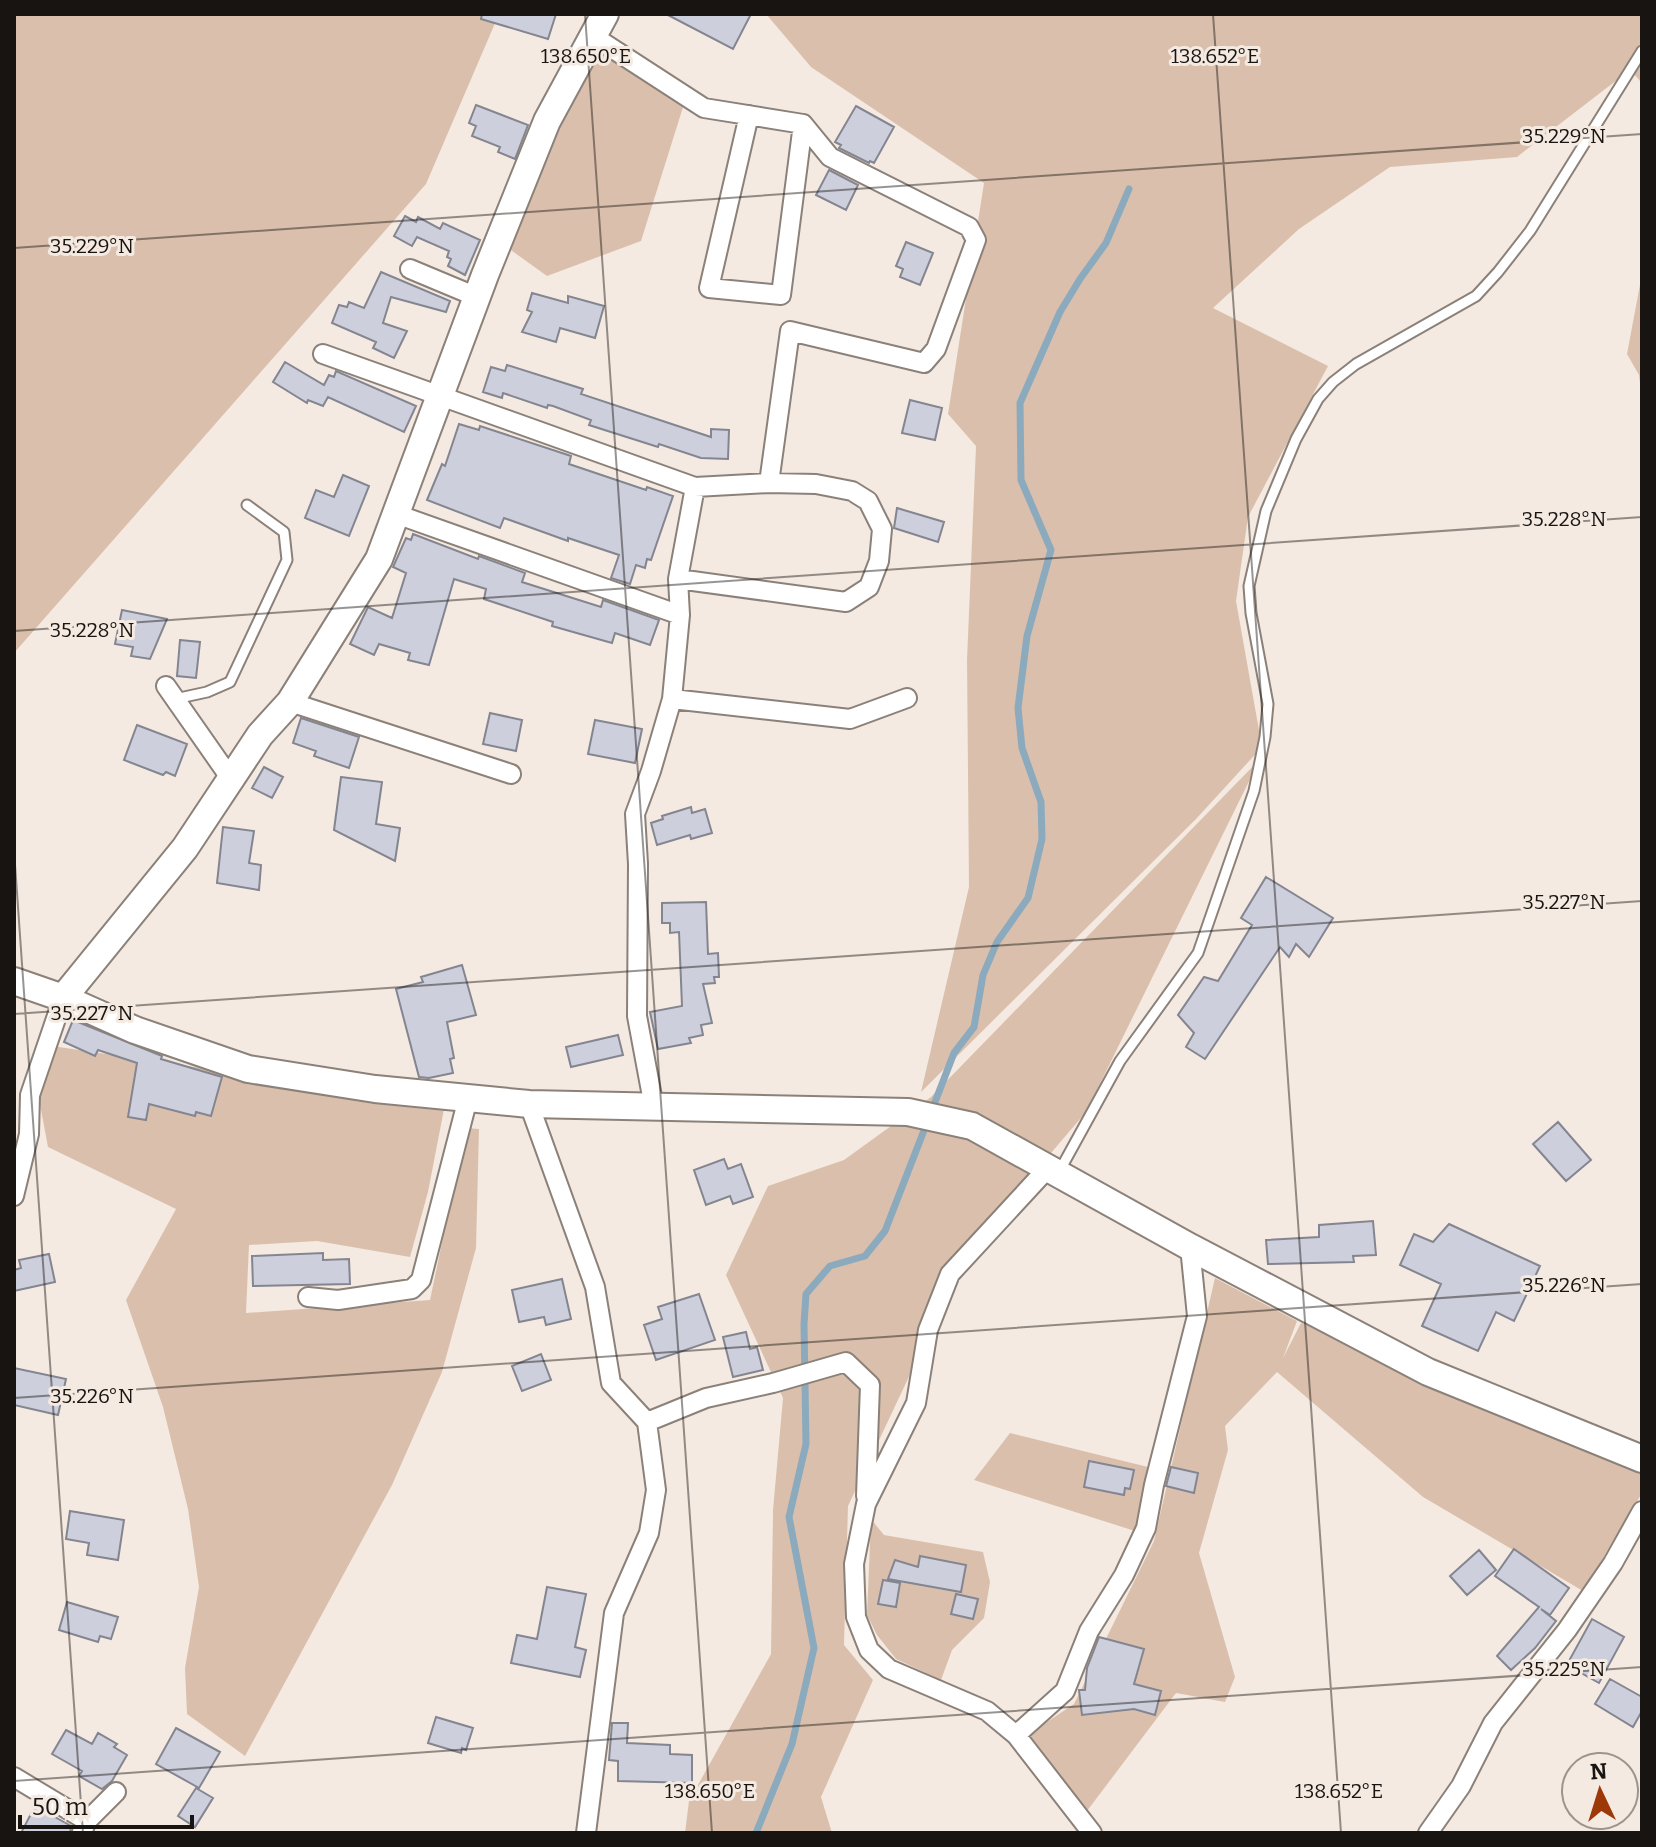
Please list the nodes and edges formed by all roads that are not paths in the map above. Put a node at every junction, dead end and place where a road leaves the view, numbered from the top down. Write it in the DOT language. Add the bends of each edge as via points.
graph roads {
  1 [pos="599,25"];
  2 [pos="1642,51"];
  3 [pos="749,115"];
  4 [pos="803,124"];
  5 [pos="410,269"];
  6 [pos="477,297"];
  7 [pos="785,313"];
  8 [pos="323,354"];
  9 [pos="441,396"];
  10 [pos="769,483"];
  11 [pos="695,487"];
  12 [pos="247,505"];
  13 [pos="396,514"];
  14 [pos="678,579"];
  15 [pos="680,615"];
  16 [pos="171,692"];
  17 [pos="907,698"];
  18 [pos="672,699"];
  19 [pos="290,702"];
  20 [pos="511,774"];
  21 [pos="231,779"];
  22 [pos="14,981"];
  23 [pos="63,998"];
  24 [pos="468,1098"];
  25 [pos="22,1099"];
  26 [pos="529,1104"];
  27 [pos="654,1107"];
  28 [pos="1052,1172"];
  29 [pos="14,1196"];
  30 [pos="1190,1247"];
  31 [pos="308,1297"];
  32 [pos="647,1422"];
  33 [pos="1642,1459"];
  34 [pos="866,1504"];
  35 [pos="1642,1511"];
  36 [pos="1016,1735"];
  37 [pos="14,1777"];
  38 [pos="116,1792"];
  39 [pos="84,1827"];
  40 [pos="586,1833"];
  41 [pos="1092,1833"];
  42 [pos="1428,1833"];
  1 -- 3 [label="street" via="704,108"];
  1 -- 6 [label="street" via="547,121"];
  2 -- 28 [label="lane" via="1530,231 1498,272 1476,296 1333,382 1296,439 1266,511 1249,586 1268,704 1254,791 1198,953 1120,1061"];
  3 -- 4 [label="street"];
  3 -- 7 [label="street" via="709,288"];
  4 -- 7 [label="street"];
  4 -- 7 [label="street" via="830,157 969,227 976,240 936,349 924,363"];
  5 -- 6 [label="street"];
  6 -- 9 [label="street"];
  7 -- 10 [label="street"];
  8 -- 9 [label="street"];
  9 -- 11 [label="street"];
  9 -- 13 [label="street"];
  10 -- 11 [label="street"];
  10 -- 14 [label="street" via="816,484 852,491 868,501 882,529 879,561 869,587 846,602"];
  11 -- 14 [label="street"];
  12 -- 16 [label="lane" via="284,532 287,560 230,682 207,692"];
  13 -- 15 [label="street"];
  13 -- 19 [label="street" via="379,559"];
  14 -- 15 [label="street"];
  15 -- 18 [label="street"];
  16 -- 21 [label="street"];
  17 -- 18 [label="street" via="850,719"];
  18 -- 27 [label="street" via="635,814 637,1016"];
  19 -- 20 [label="street"];
  19 -- 21 [label="street"];
  21 -- 23 [label="street" via="185,848"];
  22 -- 23 [label="street"];
  23 -- 24 [label="street" via="135,1030 248,1069"];
  23 -- 25 [label="street"];
  24 -- 26 [label="street"];
  24 -- 31 [label="street" via="421,1280 412,1289 338,1300"];
  25 -- 29 [label="street" via="29,1134"];
  26 -- 27 [label="street"];
  26 -- 32 [label="street" via="595,1287 611,1383"];
  27 -- 28 [label="street" via="908,1112 972,1126"];
  28 -- 30 [label="street"];
  28 -- 34 [label="street" via="950,1274 928,1330 916,1403"];
  30 -- 33 [label="street" via="1428,1372"];
  30 -- 36 [label="street" via="1197,1316 1146,1528 1089,1631 1065,1691"];
  32 -- 34 [label="street" via="706,1398 846,1362 870,1385"];
  32 -- 40 [label="street" via="656,1490 649,1533 614,1613"];
  34 -- 36 [label="street" via="854,1564 856,1617 869,1650 889,1669 987,1711"];
  35 -- 42 [label="street" via="1567,1630 1493,1723 1461,1786"];
  36 -- 41 [label="street"];
  37 -- 39 [label="street"];
  38 -- 39 [label="street"];
}
